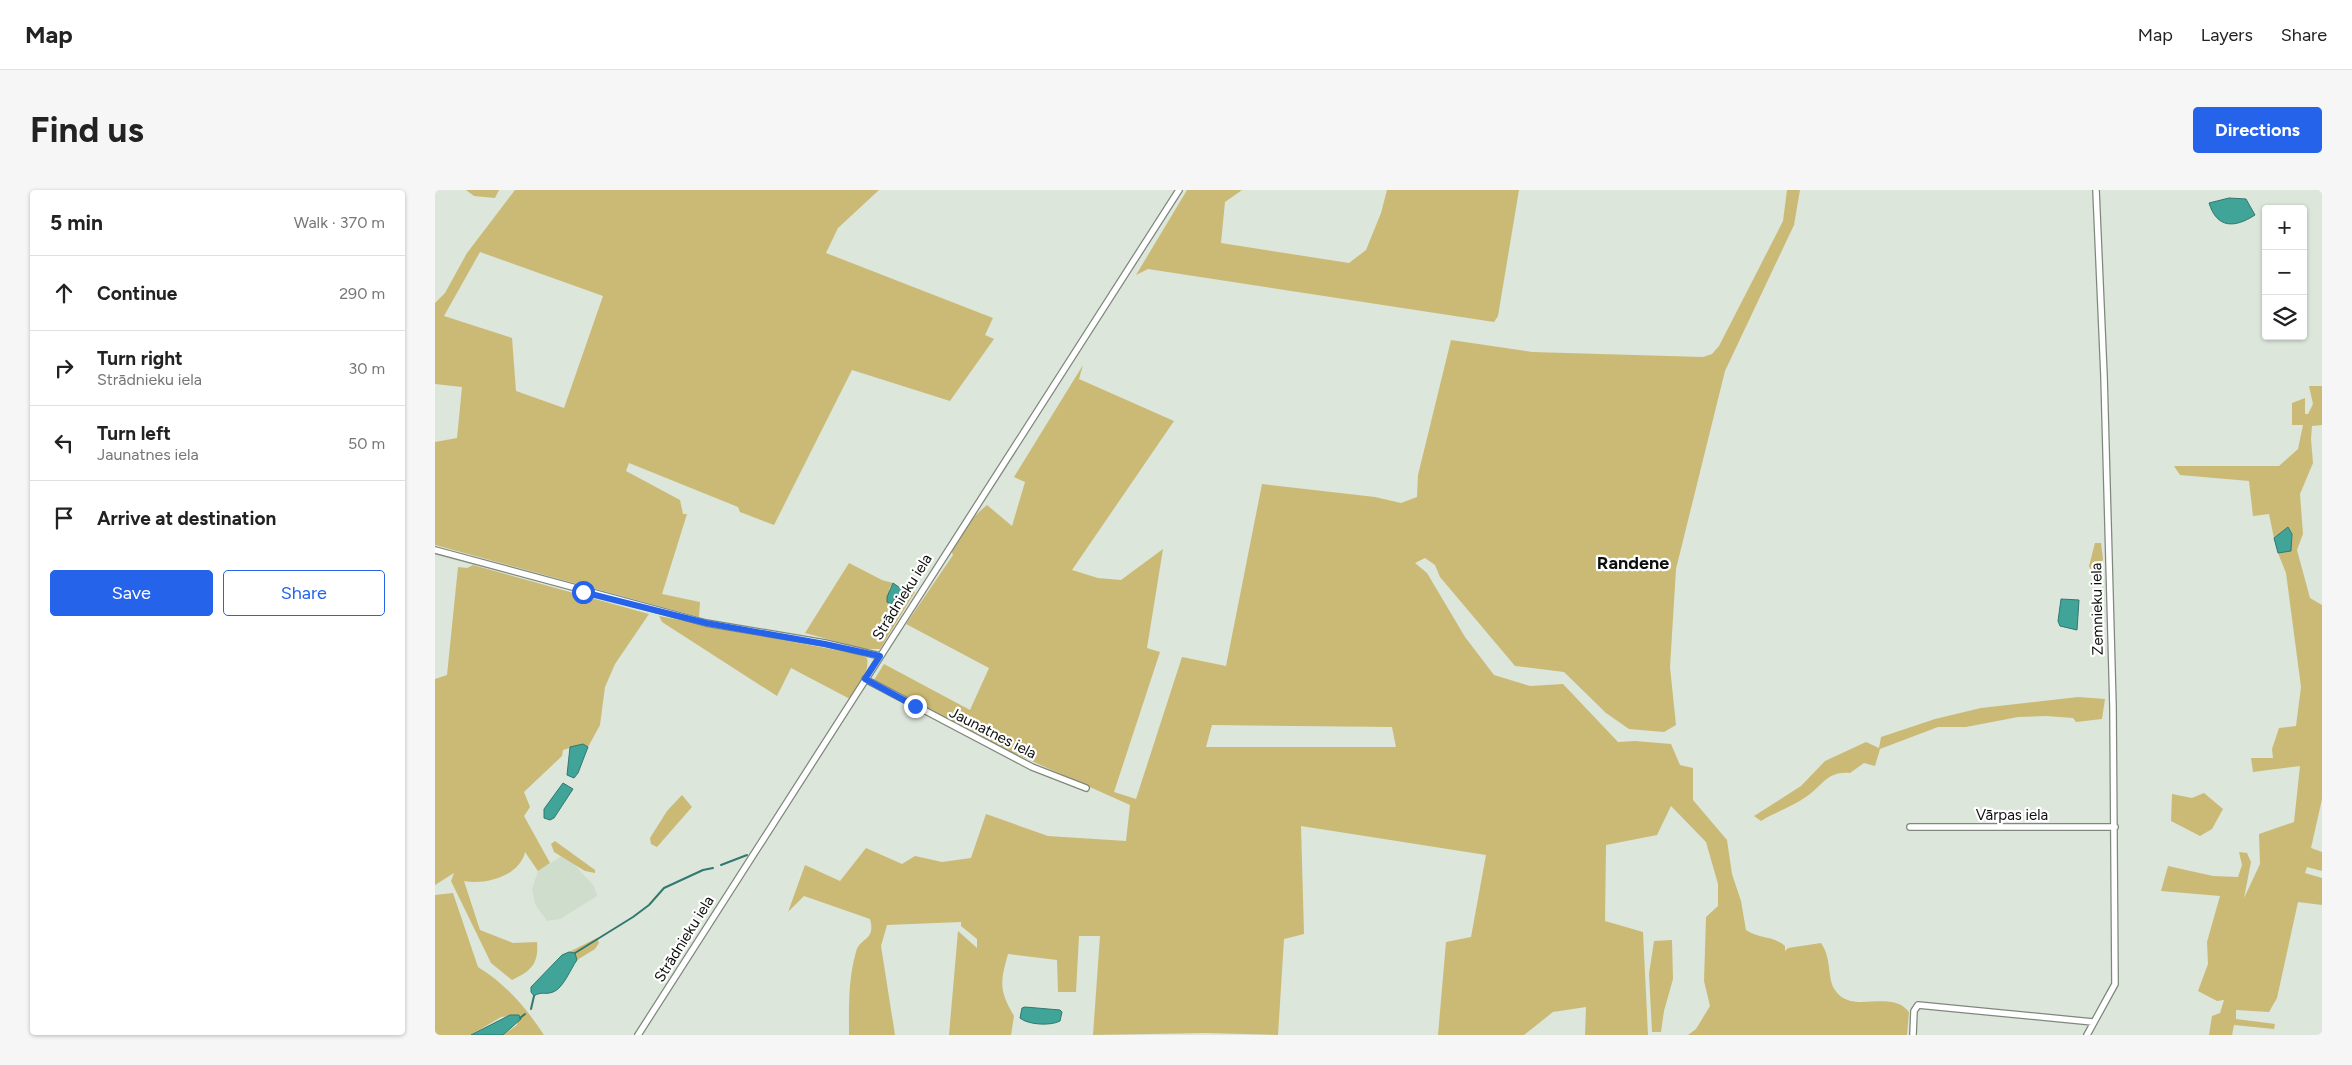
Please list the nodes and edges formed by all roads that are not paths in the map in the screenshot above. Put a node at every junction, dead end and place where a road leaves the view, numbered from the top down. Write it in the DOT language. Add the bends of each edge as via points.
graph roads {
  1 [pos="1179,190"];
  2 [pos="2096,190"];
  3 [pos="435,550"];
  4 [pos="880,656"];
  5 [pos="865,679"];
  6 [pos="1086,788"];
  7 [pos="1910,827"];
  8 [pos="2115,827"];
  9 [pos="2093,1022"];
  10 [pos="638,1035"];
  11 [pos="1913,1035"];
  12 [pos="2087,1035"];
  1 -- 4 [label="street, Strādnieku iela"];
  2 -- 8 [label="street, Zemnieku iela"];
  3 -- 4 [label="street" via="706,623"];
  4 -- 5 [label="street, Strādnieku iela"];
  5 -- 6 [label="street, Jaunatnes iela" via="1032,767"];
  5 -- 10 [label="street, Strādnieku iela"];
  7 -- 8 [label="street, Vārpas iela"];
  8 -- 9 [label="street, Zemnieku iela" via="2115,984"];
  9 -- 11 [label="street" via="1918,1005 1914,1011"];
  9 -- 12 [label="street, Zemnieku iela"];
}
